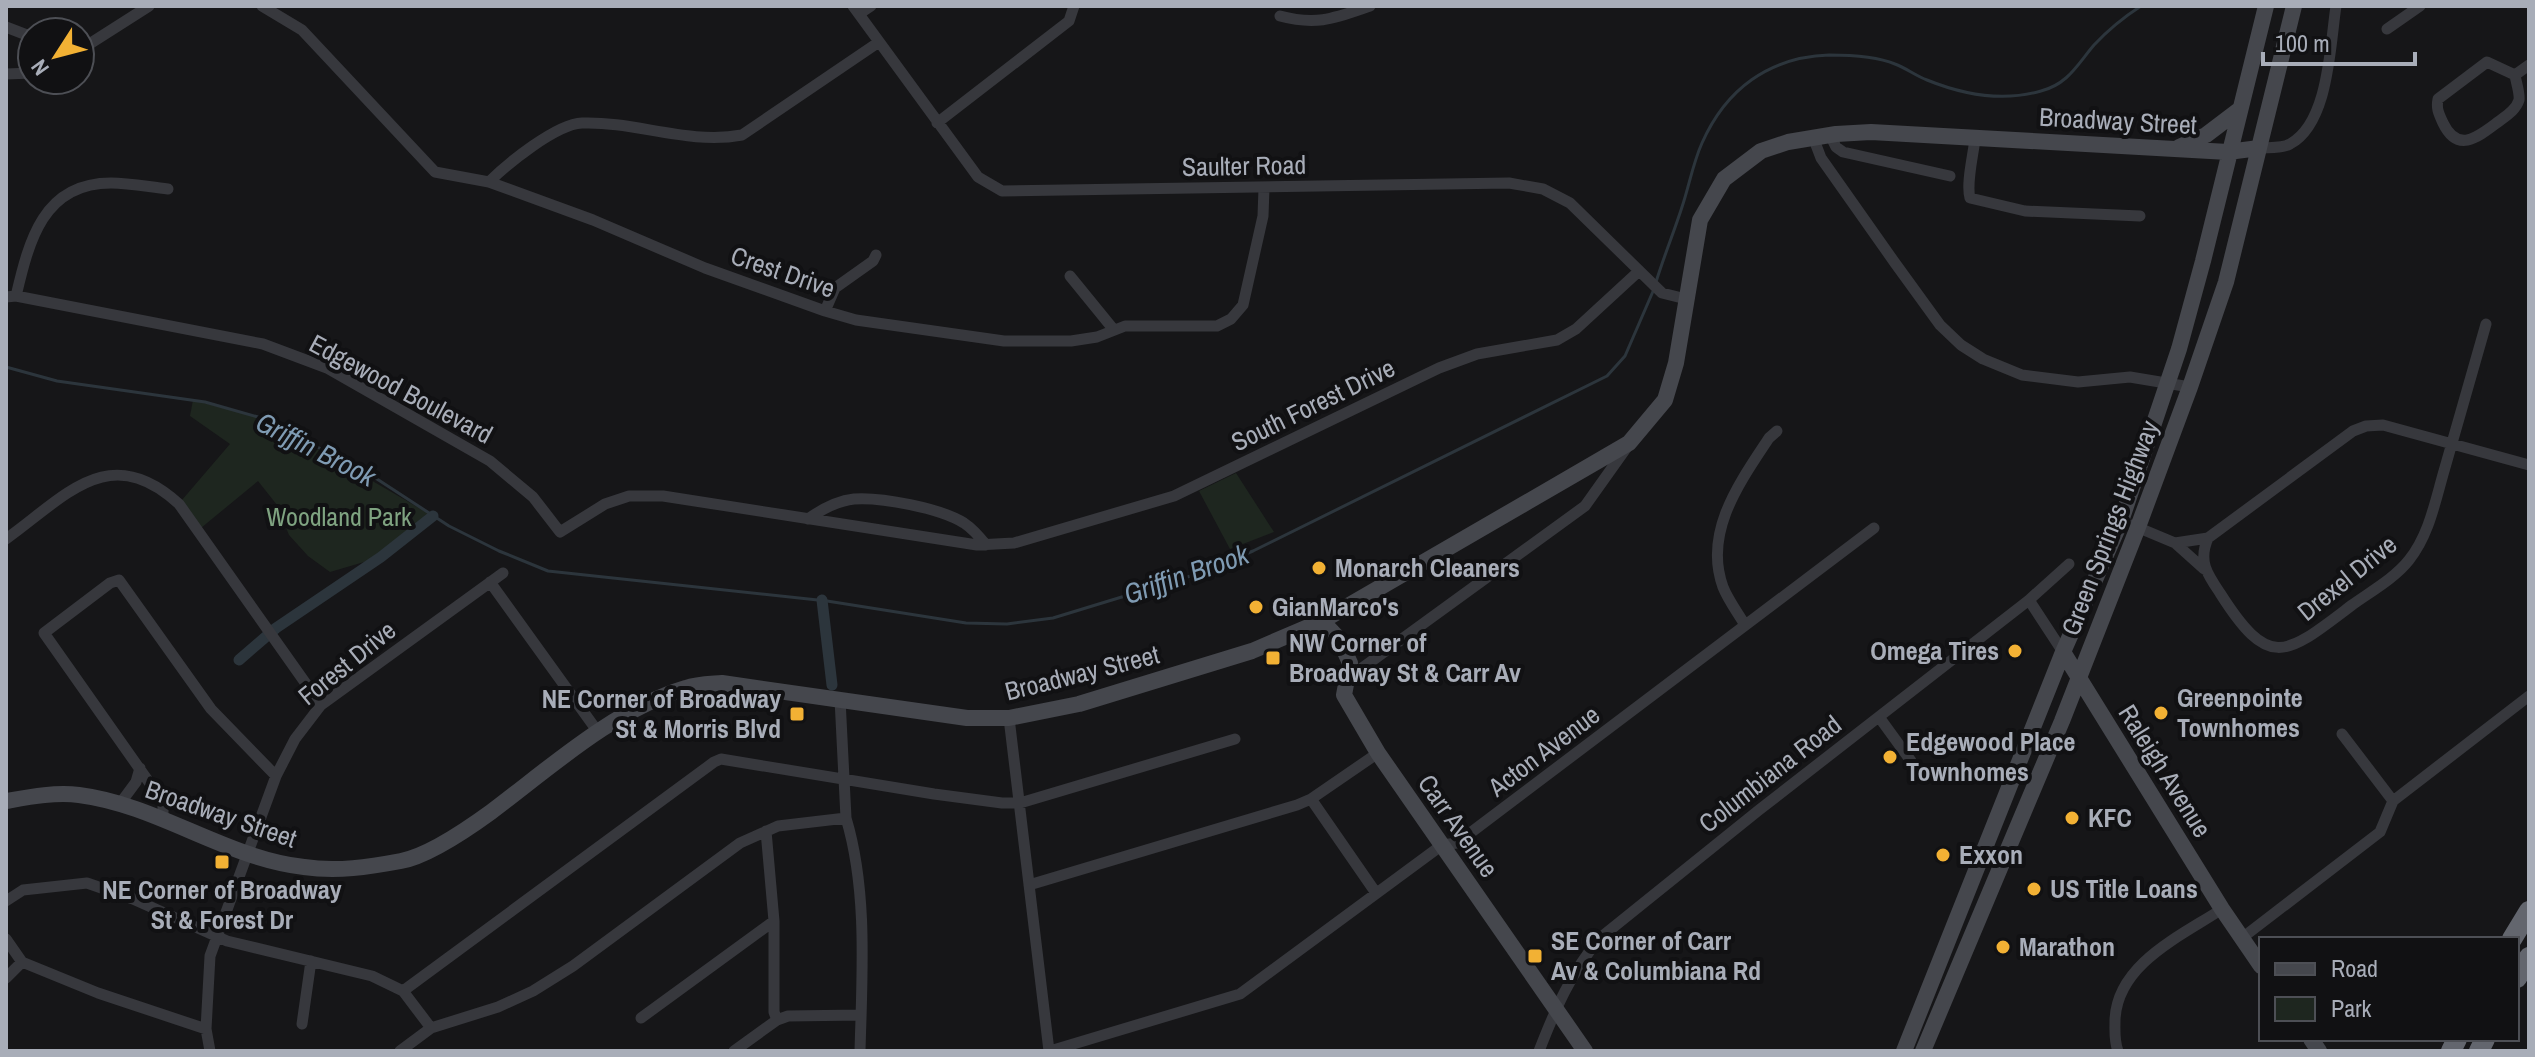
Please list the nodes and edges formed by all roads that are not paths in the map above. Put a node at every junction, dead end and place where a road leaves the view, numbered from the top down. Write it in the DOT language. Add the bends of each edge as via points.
graph roads {
  1 [pos="149,6"];
  2 [pos="262,6"];
  3 [pos="871,6"];
  4 [pos="1074,6"];
  5 [pos="1370,6"];
  6 [pos="2266,6"];
  7 [pos="2294,6"];
  8 [pos="2336,6"];
  9 [pos="2420,6"];
  10 [pos="856,10"];
  11 [pos="1280,16"];
  12 [pos="2387,29"];
  13 [pos="96,40"];
  14 [pos="879,42"];
  15 [pos="2529,65"];
  16 [pos="2515,75"];
  17 [pos="2239,110"];
  18 [pos="937,123"];
  19 [pos="1821,136"];
  20 [pos="1975,139"];
  21 [pos="2177,148"];
  22 [pos="2259,148"];
  23 [pos="2228,152"];
  24 [pos="1950,176"];
  25 [pos="489,182"];
  26 [pos="1264,188"];
  27 [pos="168,189"];
  28 [pos="2140,216"];
  29 [pos="876,255"];
  30 [pos="1643,275"];
  31 [pos="1070,276"];
  32 [pos="11,297"];
  33 [pos="1686,299"];
  34 [pos="825,311"];
  35 [pos="2486,324"];
  36 [pos="1114,330"];
  37 [pos="2167,384"];
  38 [pos="2190,387"];
  39 [pos="1777,431"];
  40 [pos="1629,443"];
  41 [pos="2452,443"];
  42 [pos="2529,465"];
  43 [pos="808,519"];
  44 [pos="2121,521"];
  45 [pos="2138,527"];
  46 [pos="1874,528"];
  47 [pos="560,532"];
  48 [pos="2208,538"];
  49 [pos="6,539"];
  50 [pos="2175,543"];
  51 [pos="986,545"];
  52 [pos="2069,564"];
  53 [pos="2204,569"];
  54 [pos="503,573"];
  55 [pos="490,582"];
  56 [pos="2029,600"];
  57 [pos="1322,621"];
  58 [pos="1745,625"];
  59 [pos="2063,652"];
  60 [pos="2079,678"];
  61 [pos="1344,681"];
  62 [pos="2529,696"];
  63 [pos="840,699"];
  64 [pos="321,705"];
  65 [pos="2100,711"];
  66 [pos="1879,717"];
  67 [pos="1009,718"];
  68 [pos="2062,721"];
  69 [pos="598,732"];
  70 [pos="2342,734"];
  71 [pos="1235,739"];
  72 [pos="1378,753"];
  73 [pos="1911,761"];
  74 [pos="140,768"];
  75 [pos="276,776"];
  76 [pos="844,779"];
  77 [pos="1311,799"];
  78 [pos="6,801"];
  79 [pos="2393,801"];
  80 [pos="1020,803"];
  81 [pos="119,805"];
  82 [pos="846,818"];
  83 [pos="163,820"];
  84 [pos="766,831"];
  85 [pos="1442,845"];
  86 [pos="249,854"];
  87 [pos="1029,885"];
  88 [pos="1376,893"];
  89 [pos="6,901"];
  90 [pos="2222,909"];
  91 [pos="2529,911"];
  92 [pos="774,921"];
  93 [pos="216,935"];
  94 [pos="2513,937"];
  95 [pos="2242,938"];
  96 [pos="6,939"];
  97 [pos="2529,957"];
  98 [pos="311,961"];
  99 [pos="22,962"];
  100 [pos="2259,963"];
  101 [pos="2519,974"];
  102 [pos="6,978"];
  103 [pos="403,991"];
  104 [pos="1555,1009"];
  105 [pos="861,1015"];
  106 [pos="641,1018"];
  107 [pos="777,1020"];
  108 [pos="302,1024"];
  109 [pos="431,1028"];
  110 [pos="206,1029"];
  111 [pos="210,1051"];
  112 [pos="400,1051"];
  113 [pos="734,1051"];
  114 [pos="860,1051"];
  115 [pos="1049,1051"];
  116 [pos="1539,1051"];
  117 [pos="1585,1051"];
  118 [pos="1904,1051"];
  119 [pos="1923,1051"];
  120 [pos="2118,1051"];
  1 -- 13 [label="street"];
  2 -- 25 [label="street, Crest Drive" via="302,30 435,172"];
  3 -- 10 [label="street"];
  4 -- 18 [label="street" via="1069,21"];
  5 -- 11 [label="street" via="1323,22"];
  6 -- 17 [label="street, Green Springs Highway"];
  7 -- 22 [label="street, Green Springs Highway"];
  8 -- 22 [label="street" via="2313,119 2289,145"];
  9 -- 12 [label="street"];
  10 -- 14 [label="street, Saulter Road"];
  14 -- 18 [label="street, Saulter Road"];
  14 -- 25 [label="street" via="742,135 723,139 578,123 509,161"];
  15 -- 16 [label="street"];
  16 -- 16 [label="street" via="2519,99 2512,111 2476,139 2454,137 2445,127 2438,99 2463,78 2487,62"];
  17 -- 21 [label="street" via="2206,135"];
  17 -- 23 [label="street, Green Springs Highway"];
  18 -- 26 [label="street, Saulter Road" via="978,177 1002,191"];
  19 -- 20 [label="street, Broadway Street" via="1871,132"];
  19 -- 24 [label="street" via="1843,152"];
  19 -- 33 [label="street, Broadway Street" via="1761,151 1724,179 1700,220"];
  19 -- 37 [label="street" via="1821,158 1940,325 1961,345 2022,375 2078,382 2130,377"];
  20 -- 21 [label="street, Broadway Street"];
  20 -- 28 [label="street" via="1970,198 2025,211"];
  21 -- 23 [label="street, Broadway Street"];
  22 -- 23 [label="street, Broadway Street"];
  22 -- 38 [label="street, Green Springs Highway" via="2226,282"];
  23 -- 37 [label="street, Green Springs Highway"];
  25 -- 34 [label="street, Crest Drive"];
  26 -- 30 [label="street, Saulter Road" via="1509,183 1543,189 1570,203"];
  26 -- 36 [label="street, Crest Drive" via="1243,305 1231,319 1217,326"];
  27 -- 32 [label="street" via="111,183 58,199 33,238"];
  29 -- 34 [label="street" via="835,288"];
  30 -- 33 [label="street, Saulter Road" via="1662,293"];
  30 -- 51 [label="street, South Forest Drive" via="1557,340 1477,354 1439,368 1174,496 1014,543"];
  31 -- 36 [label="street"];
  32 -- 47 [label="street, Edgewood Boulevard" via="263,344 327,368 490,461 533,497"];
  33 -- 40 [label="street, Broadway Street" via="1665,400"];
  34 -- 36 [label="street, Crest Drive" via="1004,341 1071,341"];
  35 -- 41 [label="street, Drexel Drive"];
  37 -- 38 [label="street"];
  37 -- 44 [label="street, Green Springs Highway"];
  38 -- 45 [label="street, Green Springs Highway"];
  39 -- 58 [label="street" via="1730,498 1717,547 1724,590"];
  40 -- 57 [label="street, Broadway Street"];
  40 -- 61 [label="street" via="1585,506"];
  41 -- 42 [label="street"];
  41 -- 48 [label="street" via="2383,425 2353,431"];
  41 -- 53 [label="street, Drexel Drive" via="2424,539 2407,564 2305,641 2282,648 2258,642 2239,624"];
  43 -- 47 [label="street, South Forest Drive" via="663,496 629,496 605,504"];
  43 -- 51 [label="street, South Forest Drive"];
  43 -- 51 [label="street" via="833,504 869,499 949,516 976,532"];
  44 -- 45 [label="street"];
  44 -- 59 [label="street, Green Springs Highway"];
  45 -- 50 [label="street"];
  45 -- 60 [label="street, Green Springs Highway"];
  46 -- 58 [label="street, Acton Avenue"];
  48 -- 50 [label="street"];
  48 -- 53 [label="street, Drexel Drive" via="2202,551"];
  49 -- 64 [label="street" via="87,480 116,473 160,487 179,504"];
  50 -- 53 [label="street, Drexel Drive"];
  52 -- 56 [label="street, Columbiana Road"];
  54 -- 55 [label="street, Forest Drive"];
  55 -- 64 [label="street, Forest Drive"];
  55 -- 69 [label="street"];
  56 -- 59 [label="street, Raleigh Avenue"];
  56 -- 66 [label="street, Columbiana Road"];
  57 -- 61 [label="street, Carr Avenue" via="1339,639 1350,663"];
  57 -- 67 [label="street, Broadway Street" via="1202,667 1079,704"];
  58 -- 85 [label="street, Acton Avenue" via="1455,845"];
  59 -- 60 [label="street, Raleigh Avenue"];
  59 -- 118 [label="street, Green Springs Highway"];
  60 -- 65 [label="street, Raleigh Avenue"];
  60 -- 68 [label="street, Green Springs Highway"];
  61 -- 72 [label="street, Carr Avenue" via="1344,695"];
  62 -- 79 [label="street"];
  63 -- 67 [label="street, Broadway Street" via="967,718"];
  63 -- 69 [label="street, Broadway Street" via="722,683 687,687"];
  63 -- 76 [label="street"];
  64 -- 75 [label="street, Forest Drive"];
  65 -- 68 [label="street" via="2081,711"];
  65 -- 90 [label="street, Raleigh Avenue"];
  66 -- 73 [label="street"];
  66 -- 104 [label="street, Columbiana Road" via="1600,938"];
  67 -- 80 [label="street"];
  68 -- 119 [label="street, Green Springs Highway"];
  69 -- 86 [label="street, Broadway Street" via="463,832 406,861 346,870 303,867"];
  70 -- 79 [label="street"];
  71 -- 80 [label="street"];
  72 -- 77 [label="street"];
  72 -- 85 [label="street, Carr Avenue"];
  74 -- 75 [label="street" via="44,633 119,580 211,709"];
  74 -- 81 [label="street"];
  74 -- 83 [label="street" via="163,802"];
  75 -- 86 [label="street, Forest Drive"];
  76 -- 80 [label="street"];
  76 -- 82 [label="street"];
  76 -- 103 [label="street" via="714,762"];
  77 -- 87 [label="street"];
  77 -- 88 [label="street"];
  78 -- 81 [label="street, Broadway Street" via="78,795"];
  79 -- 95 [label="street" via="2380,832"];
  80 -- 87 [label="street"];
  81 -- 83 [label="street, Broadway Street"];
  82 -- 84 [label="street"];
  82 -- 105 [label="street" via="861,924"];
  83 -- 86 [label="street, Broadway Street"];
  84 -- 92 [label="street"];
  84 -- 109 [label="street" via="740,843 533,991"];
  85 -- 88 [label="street, Acton Avenue"];
  85 -- 104 [label="street, Carr Avenue"];
  86 -- 93 [label="street, Forest Drive"];
  87 -- 115 [label="street"];
  88 -- 115 [label="street, Acton Avenue" via="1240,994"];
  89 -- 93 [label="street" via="23,890 87,883"];
  90 -- 95 [label="street, Raleigh Avenue"];
  90 -- 120 [label="street" via="2165,946 2125,984 2115,1007"];
  91 -- 94 [label="highway"];
  92 -- 106 [label="street"];
  92 -- 107 [label="street"];
  93 -- 98 [label="street"];
  93 -- 110 [label="street, Forest Drive"];
  95 -- 100 [label="street, Raleigh Avenue"];
  96 -- 99 [label="street"];
  97 -- 101 [label="highway"];
  98 -- 103 [label="street" via="372,976"];
  98 -- 108 [label="street"];
  99 -- 102 [label="street"];
  99 -- 110 [label="street"];
  103 -- 109 [label="street"];
  104 -- 116 [label="street, Columbiana Road"];
  104 -- 117 [label="street, Carr Avenue"];
  105 -- 107 [label="street"];
  105 -- 114 [label="street"];
  107 -- 113 [label="street"];
  109 -- 112 [label="street"];
  110 -- 111 [label="street, Forest Drive"];
}
